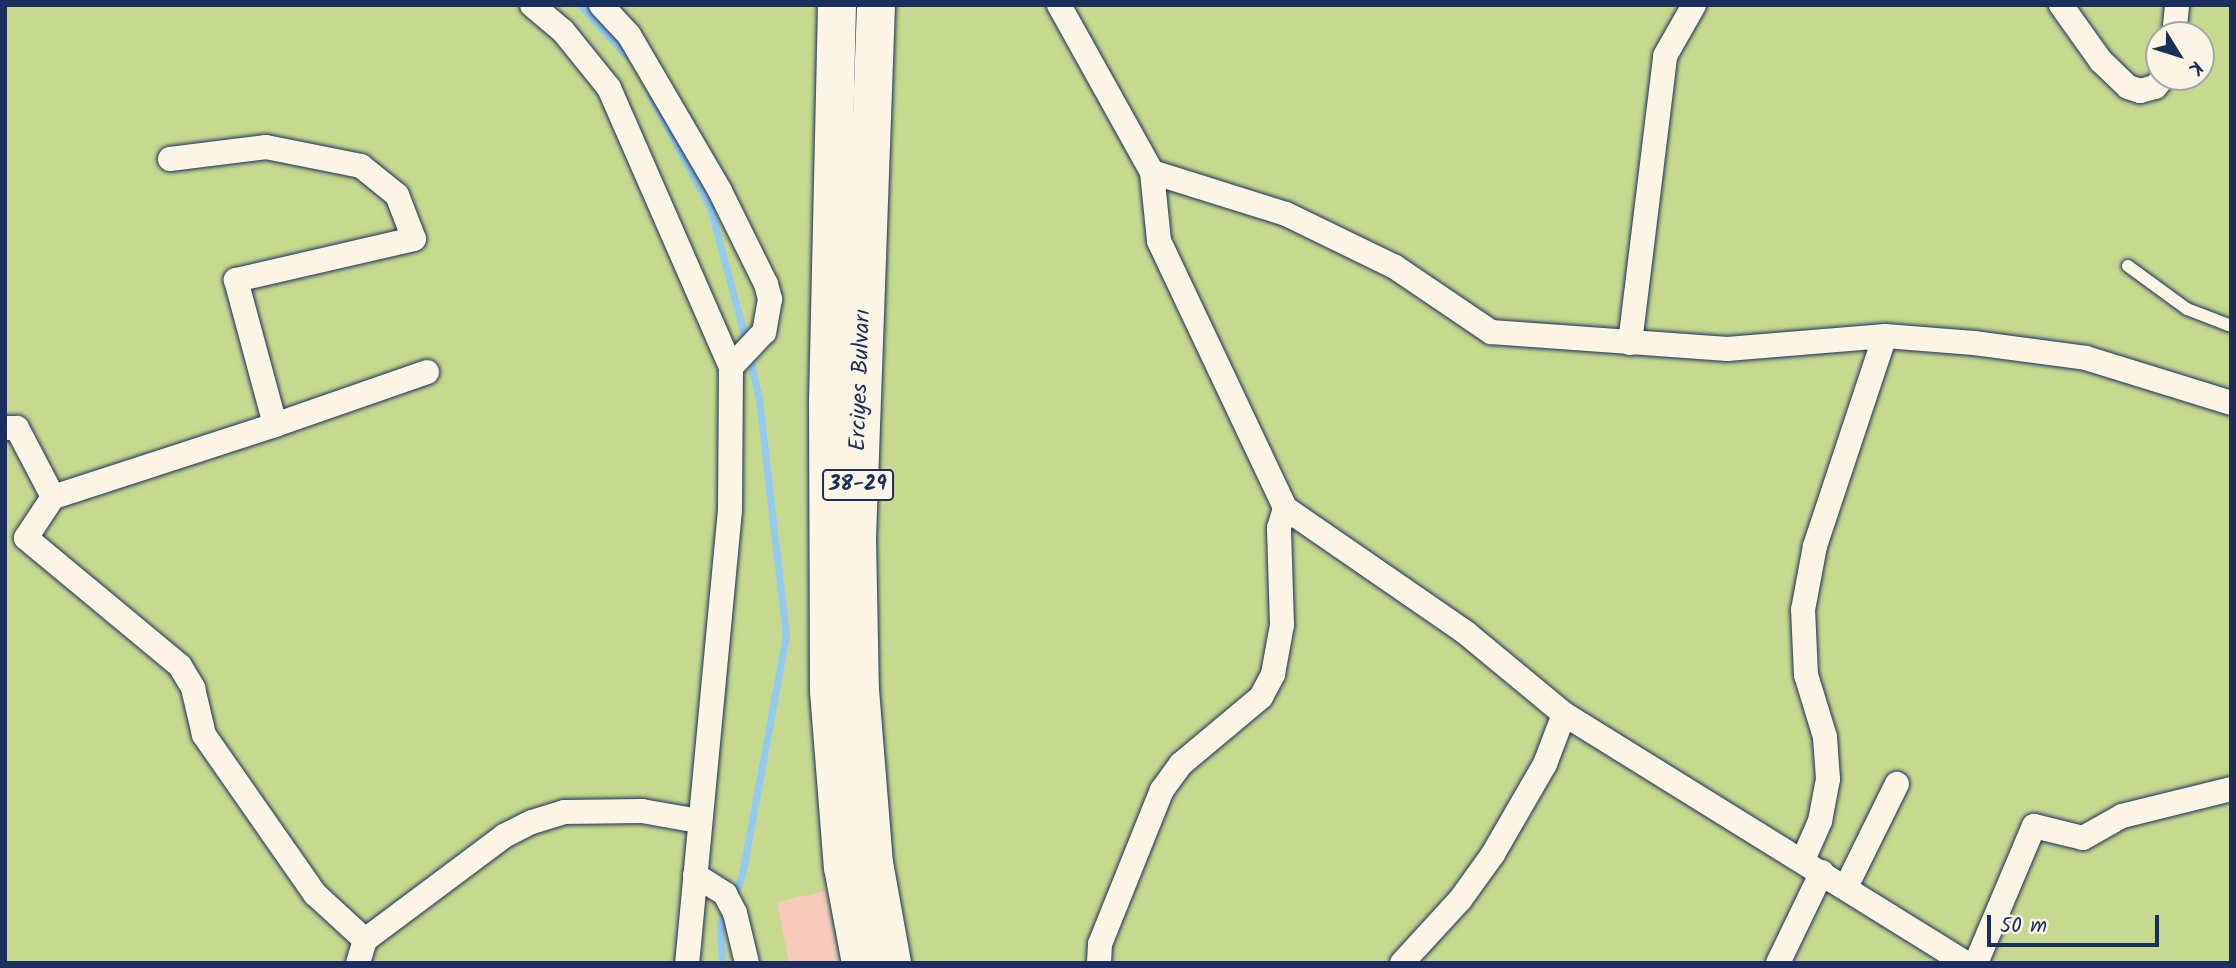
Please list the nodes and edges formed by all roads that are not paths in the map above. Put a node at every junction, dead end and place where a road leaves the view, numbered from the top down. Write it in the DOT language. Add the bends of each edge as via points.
graph roads {
  1 [pos="532,5"];
  2 [pos="601,5"];
  3 [pos="837,5"];
  4 [pos="876,5"];
  5 [pos="1059,5"];
  6 [pos="1694,5"];
  7 [pos="2061,5"];
  8 [pos="2145,90"];
  9 [pos="170,159"];
  10 [pos="1152,172"];
  11 [pos="2128,266"];
  12 [pos="2231,327"];
  13 [pos="1885,336"];
  14 [pos="1630,343"];
  15 [pos="742,357"];
  16 [pos="427,372"];
  17 [pos="2231,403"];
  18 [pos="275,425"];
  19 [pos="5,428"];
  20 [pos="53,497"];
  21 [pos="1284,508"];
  22 [pos="1564,714"];
  23 [pos="1897,784"];
  24 [pos="2231,789"];
  25 [pos="699,821"];
  26 [pos="1813,866"];
  27 [pos="695,875"];
  28 [pos="1846,887"];
  29 [pos="361,951"];
  30 [pos="1949,958"];
  31 [pos="687,963"];
  32 [pos="747,963"];
  33 [pos="861,963"];
  34 [pos="892,963"];
  35 [pos="1099,963"];
  36 [pos="1402,963"];
  37 [pos="1778,963"];
  38 [pos="1976,963"];
  1 -- 15 [label="street" via="563,31 609,88"];
  2 -- 15 [label="street" via="629,34 720,191 766,284 769,315"];
  3 -- 33 [label="highway, Erciyes Bulvarı / 38-29" via="827,456 829,691 843,867"];
  4 -- 34 [label="highway, Erciyes Bulvarı / 38-29" via="857,538 860,690 874,863"];
  5 -- 10 [label="street"];
  6 -- 14 [label="street" via="1665,57"];
  7 -- 8 [label="street" via="2101,61 2128,87"];
  9 -- 18 [label="street" via="266,147 361,166 397,195 408,216 414,239 236,280"];
  10 -- 14 [label="street" via="1286,214 1395,267 1491,332"];
  10 -- 21 [label="street" via="1159,241"];
  11 -- 12 [label="lane" via="2187,309"];
  13 -- 14 [label="street" via="1727,349"];
  13 -- 17 [label="street" via="2086,358"];
  13 -- 26 [label="street" via="1815,546 1803,610 1806,674 1825,737 1828,779"];
  15 -- 25 [label="street"];
  16 -- 18 [label="street"];
  18 -- 20 [label="street"];
  19 -- 20 [label="street" via="18,428"];
  20 -- 29 [label="street" via="26,538 180,666 193,688 200,724 210,744 315,894"];
  21 -- 22 [label="street" via="1466,634"];
  21 -- 35 [label="street" via="1279,528 1282,625 1273,674 1261,697 1181,764 1162,790 1100,944"];
  22 -- 26 [label="street"];
  22 -- 36 [label="street" via="1545,764 1493,854 1460,900"];
  23 -- 28 [label="street"];
  24 -- 38 [label="street" via="2122,816 2083,838 2034,826"];
  25 -- 27 [label="street"];
  25 -- 29 [label="street" via="642,811 564,812 532,822 504,836"];
  26 -- 28 [label="street"];
  26 -- 37 [label="street"];
  27 -- 31 [label="street"];
  27 -- 32 [label="street" via="730,903"];
  28 -- 30 [label="street"];
}
